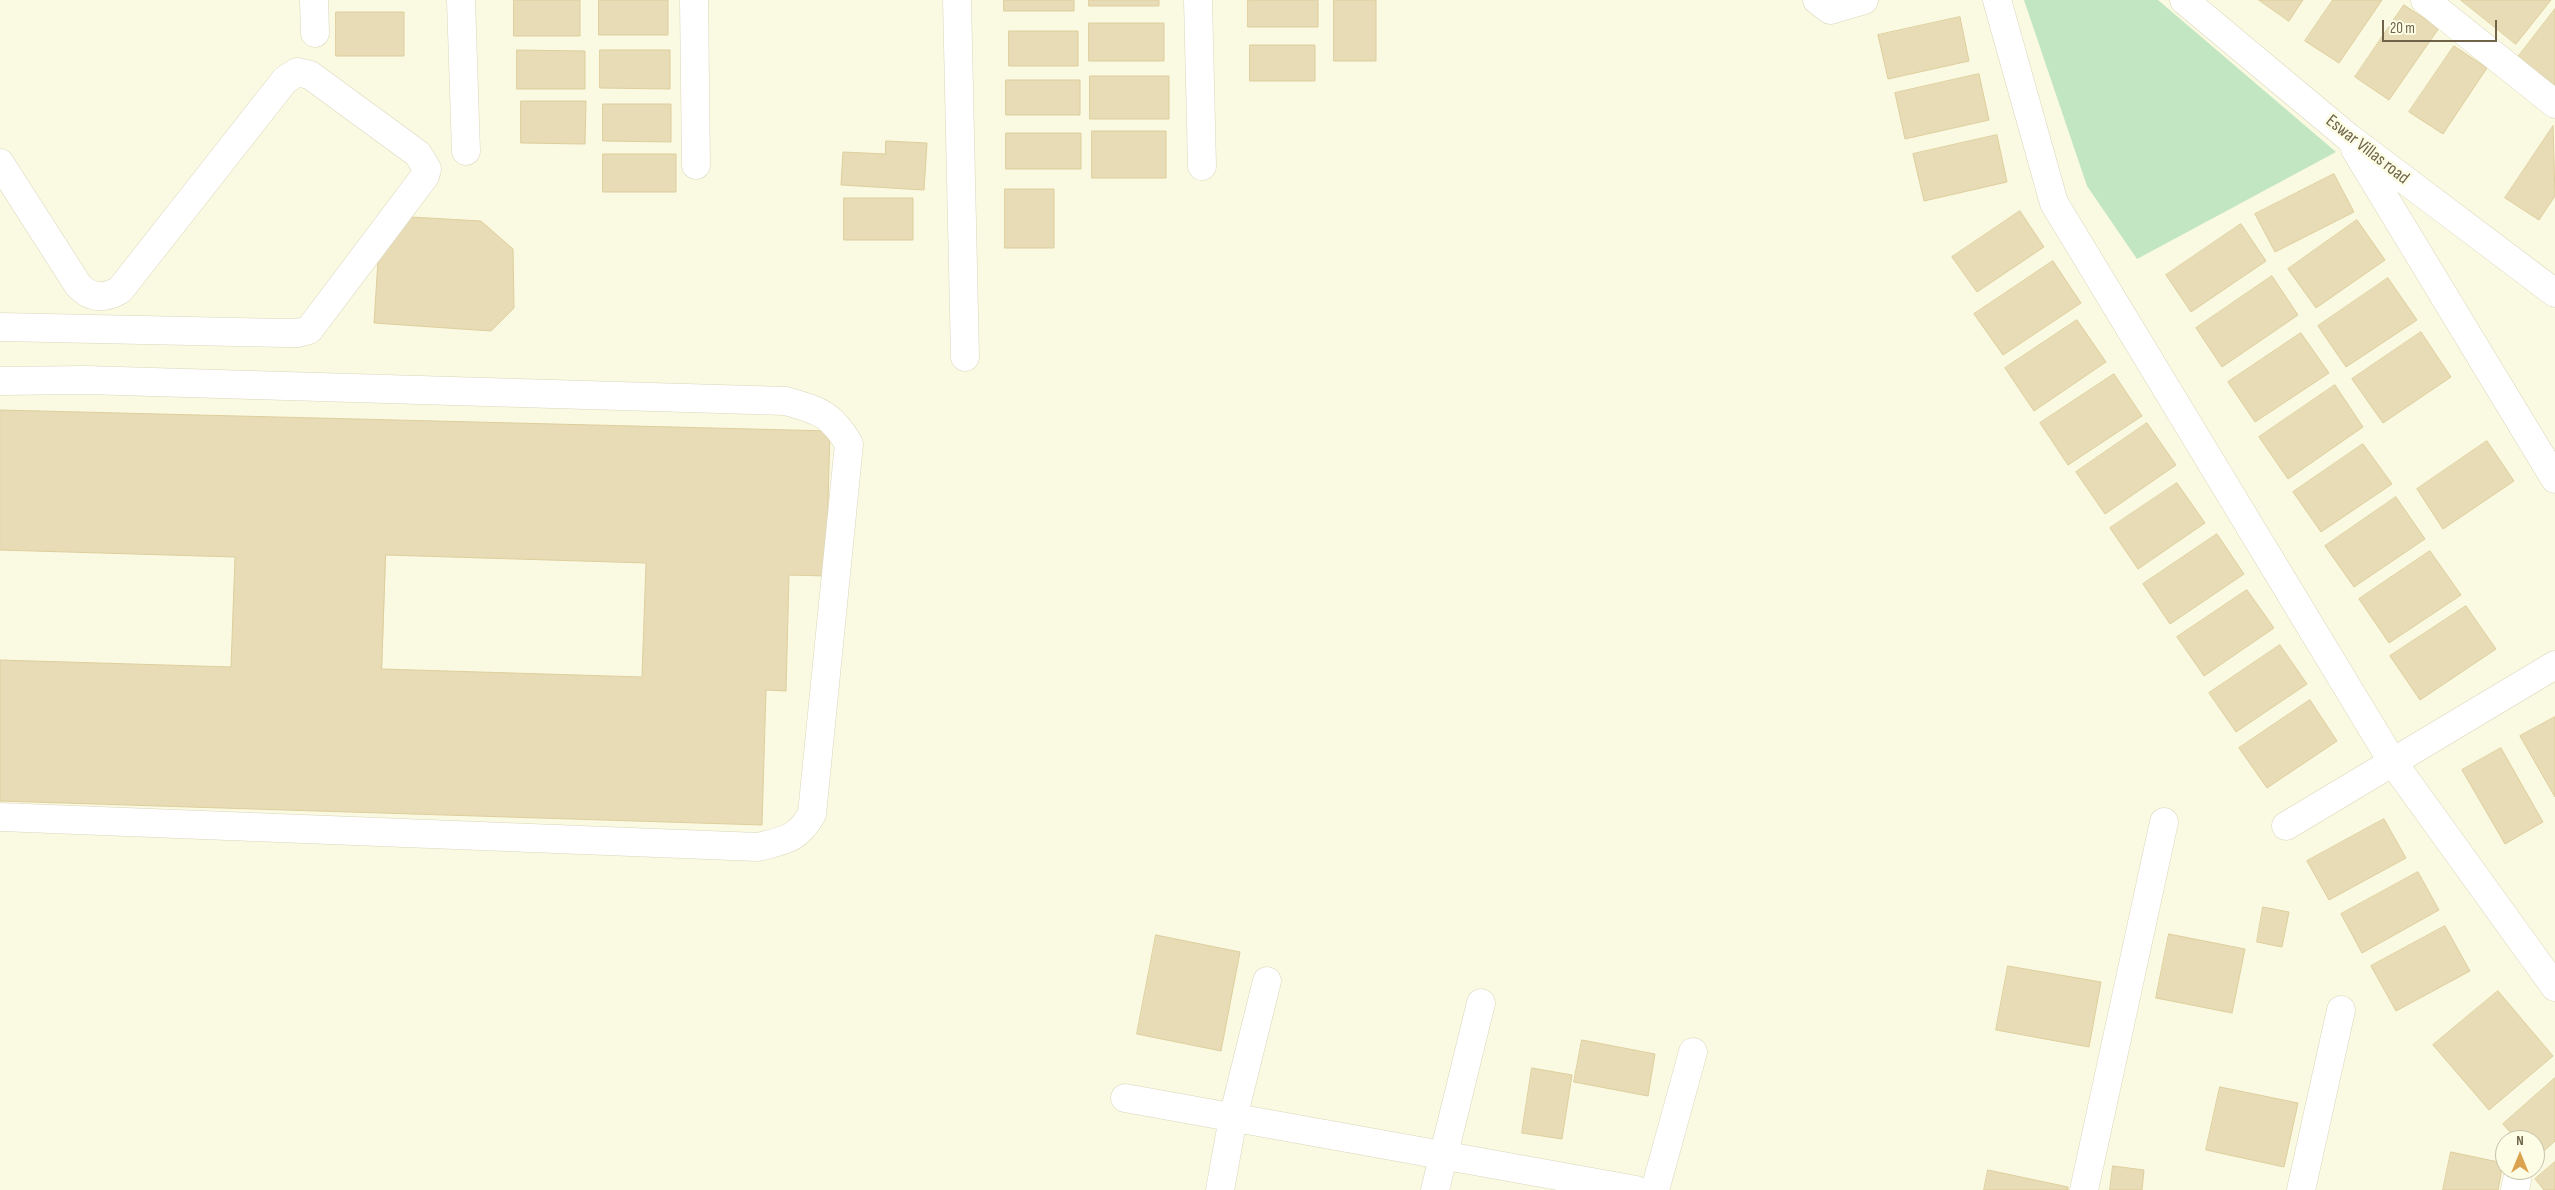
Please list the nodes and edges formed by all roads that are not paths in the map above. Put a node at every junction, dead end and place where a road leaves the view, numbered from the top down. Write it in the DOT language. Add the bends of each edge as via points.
graph roads {
  1 [pos="314,0"];
  2 [pos="461,0"];
  3 [pos="694,0"];
  4 [pos="957,0"];
  5 [pos="1198,0"];
  6 [pos="1817,0"];
  7 [pos="1864,0"];
  8 [pos="1998,0"];
  9 [pos="2184,0"];
  10 [pos="2425,0"];
  11 [pos="315,33"];
  12 [pos="2555,104"];
  13 [pos="2348,137"];
  14 [pos="466,151"];
  15 [pos="0,164"];
  16 [pos="696,165"];
  17 [pos="1202,166"];
  18 [pos="2555,293"];
  19 [pos="97,297"];
  20 [pos="0,327"];
  21 [pos="95,329"];
  22 [pos="965,357"];
  23 [pos="0,381"];
  24 [pos="2555,479"];
  25 [pos="2555,665"];
  26 [pos="2392,761"];
  27 [pos="0,817"];
  28 [pos="2164,822"];
  29 [pos="2286,826"];
  30 [pos="1267,981"];
  31 [pos="2555,987"];
  32 [pos="1481,1004"];
  33 [pos="2342,1010"];
  34 [pos="1693,1052"];
  35 [pos="1125,1098"];
  36 [pos="1233,1118"];
  37 [pos="1442,1154"];
  38 [pos="1220,1190"];
  39 [pos="1434,1190"];
  40 [pos="1636,1190"];
  41 [pos="1654,1190"];
  42 [pos="2084,1190"];
  43 [pos="2301,1190"];
  1 -- 11 [label="street"];
  2 -- 14 [label="street"];
  3 -- 16 [label="street"];
  4 -- 22 [label="street"];
  5 -- 17 [label="street"];
  6 -- 7 [label="street" via="1830,10"];
  8 -- 26 [label="street" via="2054,203"];
  9 -- 13 [label="street, Eswar Villas road"];
  10 -- 12 [label="street"];
  13 -- 18 [label="street, Eswar Villas road"];
  13 -- 24 [label="street"];
  15 -- 19 [label="street" via="78,285"];
  19 -- 21 [label="street"];
  19 -- 21 [label="street" via="110,296 120,290 285,80 297,72 310,75 424,160 425,176 309,330 284,333"];
  20 -- 21 [label="street"];
  23 -- 27 [label="street" via="86,380 786,401 820,411 838,425 849,444 812,814 802,831 784,840 758,847"];
  25 -- 26 [label="street"];
  26 -- 29 [label="street"];
  26 -- 31 [label="street"];
  28 -- 42 [label="street"];
  30 -- 36 [label="street"];
  32 -- 37 [label="street"];
  33 -- 43 [label="street"];
  34 -- 41 [label="street"];
  35 -- 36 [label="street"];
  36 -- 37 [label="street"];
  36 -- 38 [label="street"];
  37 -- 39 [label="street"];
  37 -- 40 [label="street"];
}
